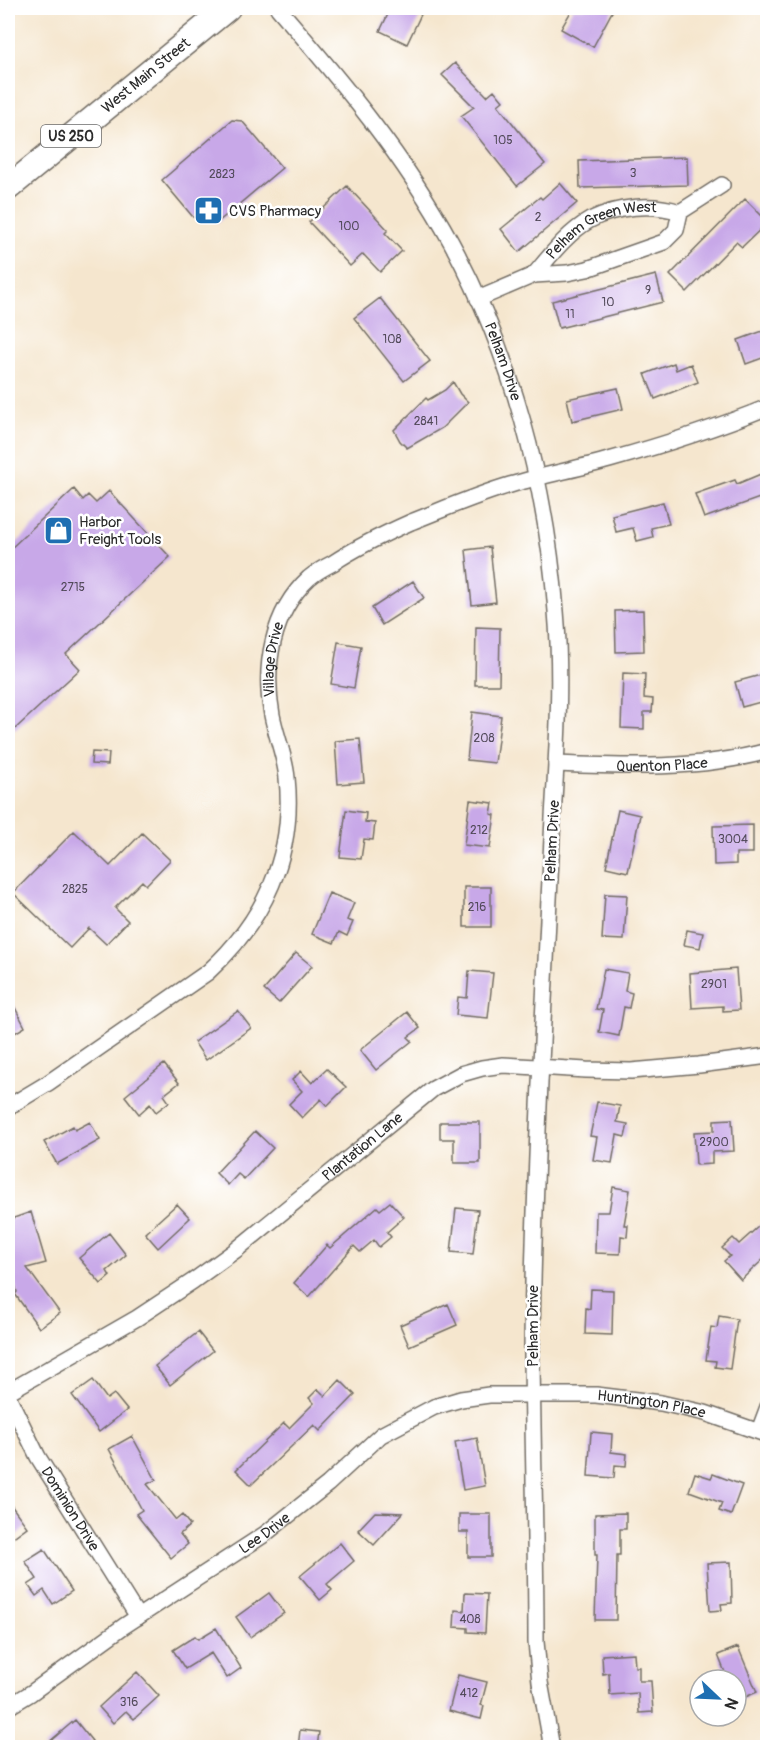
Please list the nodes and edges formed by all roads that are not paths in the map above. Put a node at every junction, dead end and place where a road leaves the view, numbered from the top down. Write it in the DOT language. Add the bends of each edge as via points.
graph roads {
  1 [pos="228,8"];
  2 [pos="278,8"];
  3 [pos="722,185"];
  4 [pos="8,188"];
  5 [pos="680,212"];
  6 [pos="534,275"];
  7 [pos="478,299"];
  8 [pos="768,407"];
  9 [pos="537,477"];
  10 [pos="768,751"];
  11 [pos="556,764"];
  12 [pos="768,1056"];
  13 [pos="541,1068"];
  14 [pos="8,1107"];
  15 [pos="8,1392"];
  16 [pos="533,1394"];
  17 [pos="8,1396"];
  18 [pos="768,1407"];
  19 [pos="763,1433"];
  20 [pos="138,1617"];
  21 [pos="8,1707"];
  22 [pos="552,1748"];
  1 -- 4 [label="main road, West Main Street / US 250"];
  2 -- 7 [label="street, Pelham Drive" via="340,80 399,158 450,241"];
  3 -- 5 [label="street, Pelham Green West"];
  5 -- 6 [label="street, Pelham Green West" via="676,230 664,242 588,269"];
  5 -- 6 [label="street, Pelham Green West" via="654,206 590,220 570,235"];
  6 -- 7 [label="street, Pelham Green West"];
  7 -- 9 [label="street, Pelham Drive" via="512,387"];
  8 -- 9 [label="street, Village Drive" via="609,460"];
  9 -- 11 [label="street, Pelham Drive" via="557,616"];
  9 -- 14 [label="street, Village Drive" via="460,502 389,532 310,577 298,591 278,628 269,665 269,692 289,806 280,861 260,912 208,972"];
  10 -- 11 [label="street, Quenton Place" via="669,766"];
  11 -- 13 [label="street, Pelham Drive"];
  12 -- 13 [label="street, Plantation Lane" via="631,1071"];
  13 -- 15 [label="street, Plantation Lane" via="482,1068 441,1084 201,1275 137,1318"];
  13 -- 16 [label="street, Pelham Drive" via="534,1208"];
  16 -- 19 [label="street, Huntington Place" via="643,1399 705,1413"];
  16 -- 20 [label="street, Lee Drive" via="461,1399 395,1426 273,1528"];
  16 -- 22 [label="street, Pelham Drive" via="536,1642"];
  17 -- 20 [label="street, Dominion Drive" via="38,1457"];
  18 -- 19 [label="street"];
  20 -- 21 [label="street, Lee Drive"];
}
